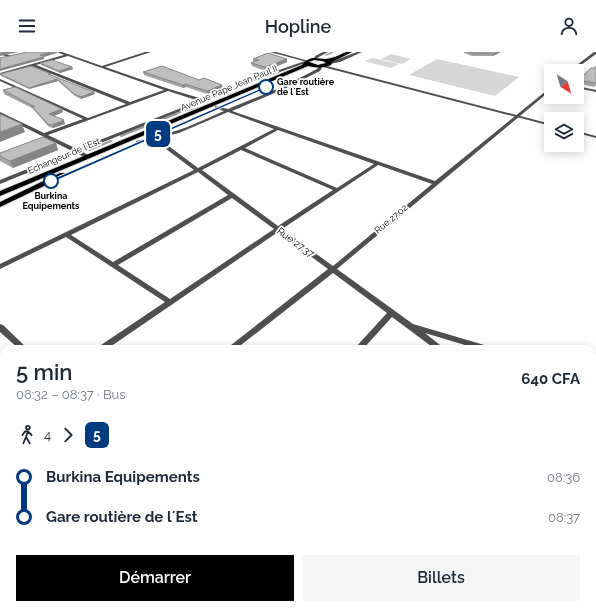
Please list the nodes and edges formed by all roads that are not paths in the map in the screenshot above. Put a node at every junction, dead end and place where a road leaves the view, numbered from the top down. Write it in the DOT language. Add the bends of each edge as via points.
graph roads {
  1 [pos="59,52"];
  2 [pos="149,52"];
  3 [pos="272,52"];
  4 [pos="282,52"];
  5 [pos="326,52"];
  6 [pos="339,52"];
  7 [pos="350,52"];
  8 [pos="360,52"];
  9 [pos="596,52"];
  10 [pos="0,53"];
  11 [pos="17,55"];
  12 [pos="68,55"];
  13 [pos="10,57"];
  14 [pos="316,59"];
  15 [pos="0,60"];
  16 [pos="307,62"];
  17 [pos="325,64"];
  18 [pos="580,64"];
  19 [pos="33,65"];
  20 [pos="101,67"];
  21 [pos="0,74"];
  22 [pos="0,80"];
  23 [pos="584,88"];
  24 [pos="168,90"];
  25 [pos="596,91"];
  26 [pos="544,94"];
  27 [pos="204,101"];
  28 [pos="130,104"];
  29 [pos="215,106"];
  30 [pos="226,111"];
  31 [pos="0,113"];
  32 [pos="519,115"];
  33 [pos="87,119"];
  34 [pos="544,120"];
  35 [pos="544,123"];
  36 [pos="277,129"];
  37 [pos="584,130"];
  38 [pos="596,133"];
  39 [pos="584,134"];
  40 [pos="44,135"];
  41 [pos="596,137"];
  42 [pos="154,138"];
  43 [pos="137,139"];
  44 [pos="241,148"];
  45 [pos="77,152"];
  46 [pos="88,157"];
  47 [pos="378,163"];
  48 [pos="76,169"];
  49 [pos="198,170"];
  50 [pos="0,182"];
  51 [pos="434,183"];
  52 [pos="337,190"];
  53 [pos="0,193"];
  54 [pos="232,195"];
  55 [pos="0,202"];
  56 [pos="0,205"];
  57 [pos="278,229"];
  58 [pos="66,234"];
  59 [pos="113,265"];
  60 [pos="0,267"];
  61 [pos="333,269"];
  62 [pos="170,302"];
  63 [pos="392,313"];
  64 [pos="408,325"];
  65 [pos="0,327"];
  66 [pos="20,345"];
  67 [pos="107,345"];
  68 [pos="235,345"];
  69 [pos="362,345"];
  70 [pos="436,345"];
  71 [pos="475,345"];
  1 -- 12 [label="street"];
  2 -- 20 [label="street"];
  3 -- 16 [label="street"];
  4 -- 14 [label="street"];
  5 -- 14 [label="street"];
  6 -- 14 [label="highway, Avenue Pape Jean Paul II"];
  7 -- 17 [label="highway, Avenue Pape Jean Paul II"];
  8 -- 17 [label="street"];
  9 -- 18 [label="street"];
  10 -- 13 [label="street"];
  11 -- 13 [label="street"];
  12 -- 19 [label="street"];
  12 -- 20 [label="street"];
  13 -- 15 [label="street"];
  14 -- 16 [label="highway, Avenue Pape Jean Paul II"];
  14 -- 17 [label="highway"];
  16 -- 17 [label="highway"];
  16 -- 27 [label="street"];
  16 -- 29 [label="highway, Avenue Pape Jean Paul II"];
  17 -- 29 [label="highway, Avenue Pape Jean Paul II"];
  17 -- 30 [label="street" via="319,70 283,88"];
  17 -- 32 [label="street"];
  19 -- 21 [label="street"];
  19 -- 28 [label="street"];
  20 -- 24 [label="street"];
  22 -- 33 [label="street"];
  23 -- 25 [label="street"];
  24 -- 27 [label="street"];
  24 -- 28 [label="street"];
  26 -- 32 [label="street, Rue 27.02"];
  27 -- 29 [label="street"];
  27 -- 45 [label="street"];
  28 -- 33 [label="street"];
  29 -- 30 [label="street"];
  29 -- 42 [label="highway, Avenue Pape Jean Paul II"];
  29 -- 43 [label="highway, Avenue Pape Jean Paul II"];
  30 -- 36 [label="street"];
  30 -- 42 [label="street" via="177,132"];
  31 -- 40 [label="street"];
  32 -- 34 [label="street"];
  32 -- 35 [label="street"];
  32 -- 51 [label="street, Rue 27.02"];
  33 -- 40 [label="street"];
  36 -- 44 [label="street"];
  36 -- 47 [label="street"];
  37 -- 38 [label="street"];
  39 -- 41 [label="street"];
  40 -- 45 [label="street"];
  42 -- 43 [label="highway, Avenue Pape Jean Paul II"];
  42 -- 49 [label="street, Rue 27.37"];
  43 -- 46 [label="highway, Echangeur de l´Est"];
  43 -- 48 [label="highway, Echangeur de l´Est"];
  44 -- 49 [label="street"];
  44 -- 52 [label="street"];
  45 -- 46 [label="street"];
  45 -- 50 [label="street"];
  46 -- 53 [label="highway, Echangeur de l´Est"];
  47 -- 51 [label="street"];
  47 -- 52 [label="street"];
  48 -- 55 [label="highway, Echangeur de l´Est"];
  48 -- 56 [label="highway"];
  49 -- 54 [label="street, Rue 27.37"];
  49 -- 58 [label="street"];
  51 -- 61 [label="street, Rue 27.02"];
  52 -- 57 [label="street"];
  54 -- 57 [label="street, Rue 27.37"];
  54 -- 59 [label="street"];
  57 -- 61 [label="street, Rue 27.37"];
  57 -- 62 [label="street"];
  58 -- 59 [label="street"];
  58 -- 60 [label="street"];
  59 -- 62 [label="street"];
  61 -- 63 [label="street, Rue 27.37"];
  61 -- 68 [label="street, Rue 27.02"];
  62 -- 67 [label="street"];
  63 -- 64 [label="street, Rue 27.37"];
  63 -- 69 [label="street"];
  64 -- 70 [label="street, Rue 27.37"];
  64 -- 71 [label="street"];
  65 -- 66 [label="street"];
}
